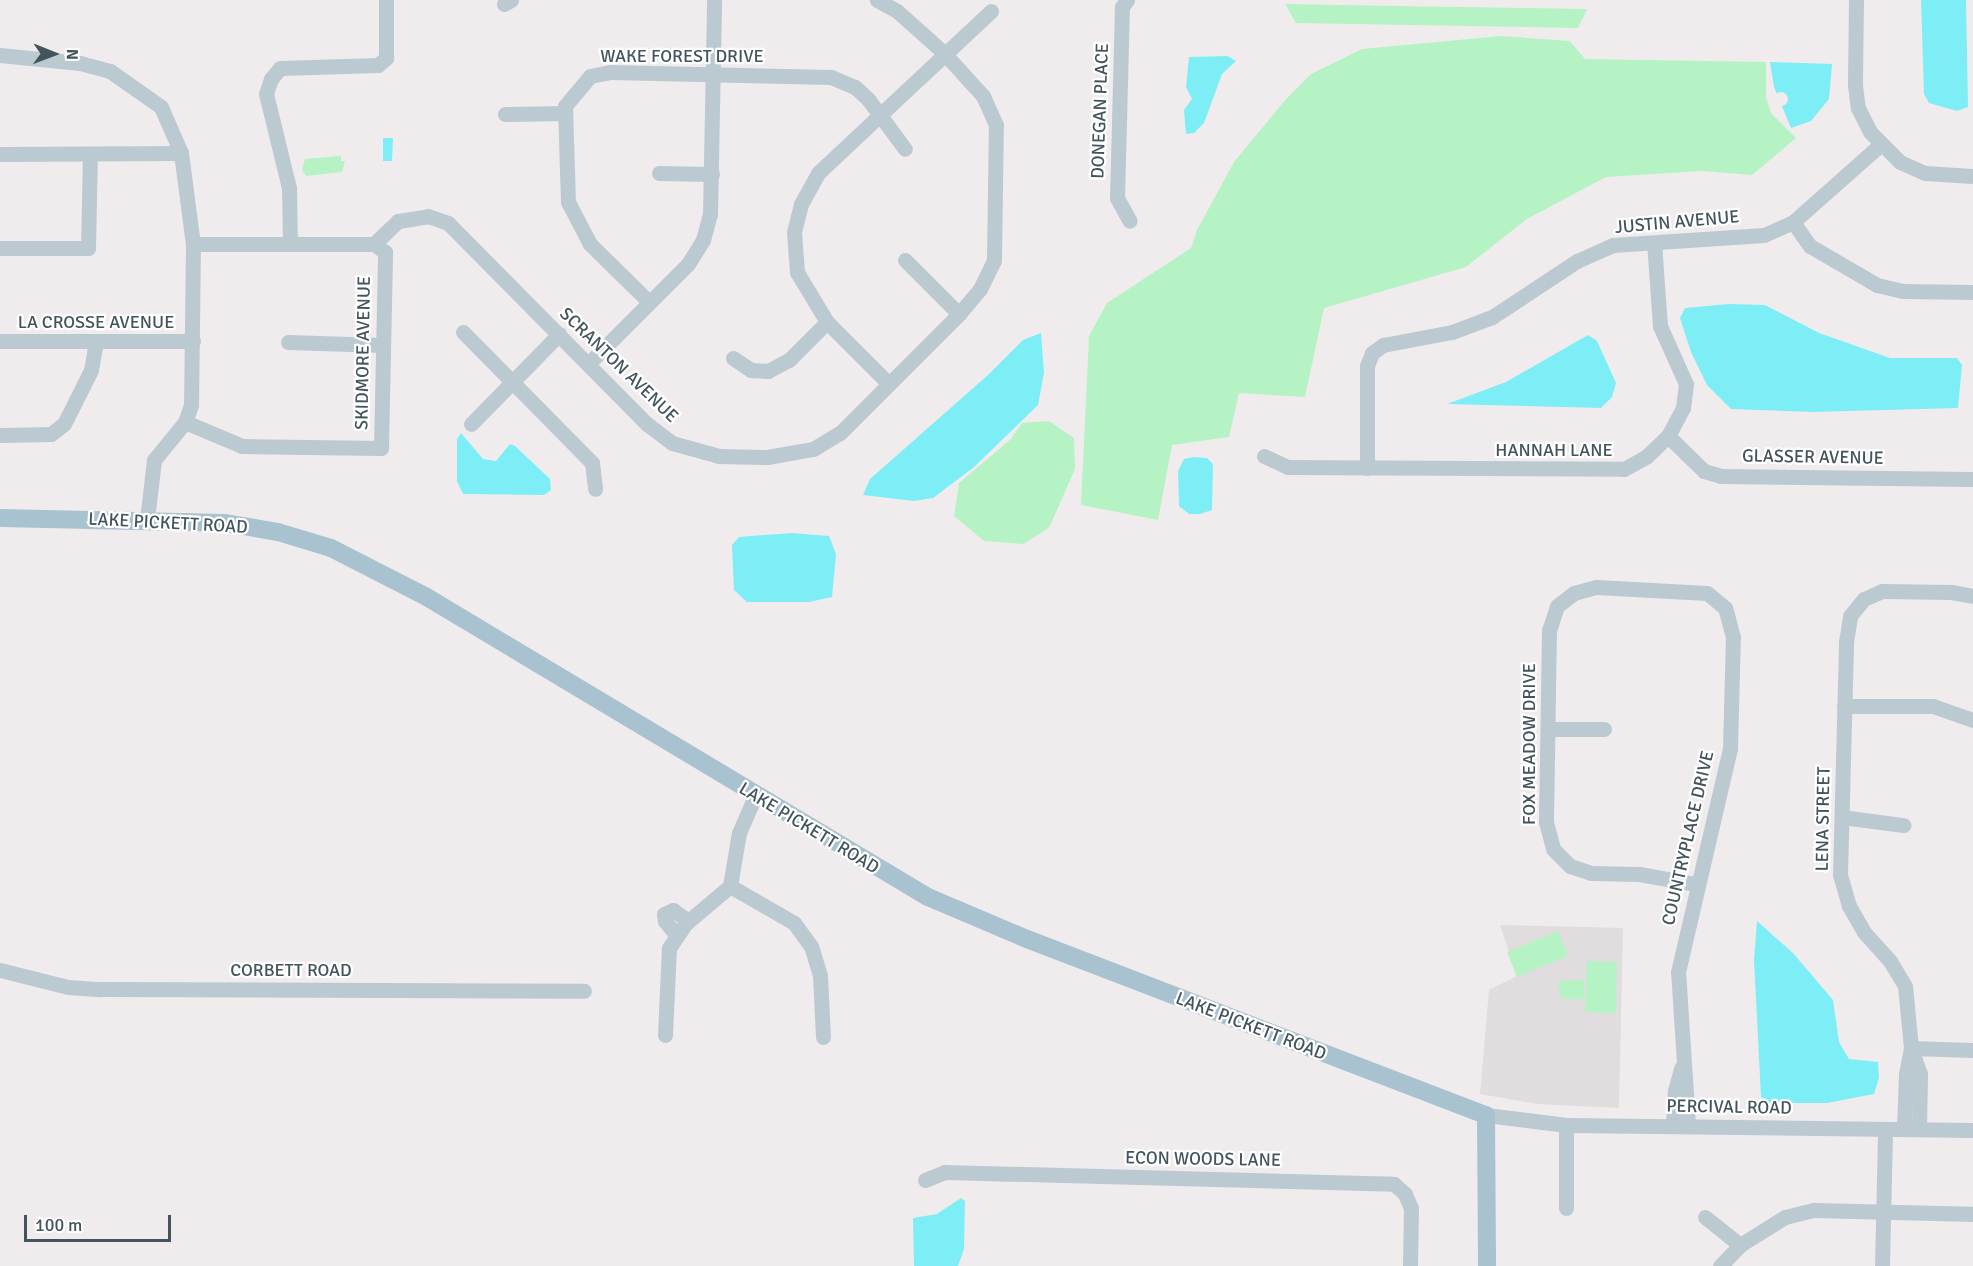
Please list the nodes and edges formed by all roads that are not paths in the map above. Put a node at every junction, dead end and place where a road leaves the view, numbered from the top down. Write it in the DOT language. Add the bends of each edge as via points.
graph roads {
  1 [pos="386,0"];
  2 [pos="714,0"];
  3 [pos="877,0"];
  4 [pos="1127,0"];
  5 [pos="1856,0"];
  6 [pos="991,11"];
  7 [pos="944,53"];
  8 [pos="0,55"];
  9 [pos="713,75"];
  10 [pos="565,113"];
  11 [pos="881,113"];
  12 [pos="505,114"];
  13 [pos="1880,145"];
  14 [pos="905,149"];
  15 [pos="181,153"];
  16 [pos="0,154"];
  17 [pos="90,154"];
  18 [pos="658,173"];
  19 [pos="712,174"];
  20 [pos="1973,176"];
  21 [pos="1130,221"];
  22 [pos="1793,222"];
  23 [pos="1654,243"];
  24 [pos="193,244"];
  25 [pos="290,244"];
  26 [pos="374,244"];
  27 [pos="0,248"];
  28 [pos="905,260"];
  29 [pos="1973,292"];
  30 [pos="648,301"];
  31 [pos="959,314"];
  32 [pos="826,322"];
  33 [pos="463,332"];
  34 [pos="559,334"];
  35 [pos="0,341"];
  36 [pos="96,341"];
  37 [pos="193,341"];
  38 [pos="288,342"];
  39 [pos="382,345"];
  40 [pos="732,358"];
  41 [pos="589,363"];
  42 [pos="512,382"];
  43 [pos="889,384"];
  44 [pos="185,422"];
  45 [pos="471,424"];
  46 [pos="0,435"];
  47 [pos="1668,436"];
  48 [pos="1264,456"];
  49 [pos="1367,468"];
  50 [pos="1973,479"];
  51 [pos="595,489"];
  52 [pos="0,518"];
  53 [pos="147,520"];
  54 [pos="1973,596"];
  55 [pos="1549,630"];
  56 [pos="1844,706"];
  57 [pos="1973,720"];
  58 [pos="1548,729"];
  59 [pos="1604,729"];
  60 [pos="755,796"];
  61 [pos="1842,817"];
  62 [pos="1903,825"];
  63 [pos="1696,884"];
  64 [pos="730,886"];
  65 [pos="688,921"];
  66 [pos="676,935"];
  67 [pos="0,970"];
  68 [pos="584,991"];
  69 [pos="665,1035"];
  70 [pos="823,1037"];
  71 [pos="1911,1048"];
  72 [pos="1973,1050"];
  73 [pos="1486,1115"];
  74 [pos="1566,1125"];
  75 [pos="1681,1125"];
  76 [pos="1885,1129"];
  77 [pos="1911,1129"];
  78 [pos="1973,1130"];
  79 [pos="925,1180"];
  80 [pos="1566,1208"];
  81 [pos="1883,1213"];
  82 [pos="1973,1214"];
  83 [pos="1705,1217"];
  84 [pos="1740,1245"];
  85 [pos="1410,1266"];
  86 [pos="1487,1266"];
  87 [pos="1720,1266"];
  88 [pos="1882,1266"];
  1 -- 25 [label="street" via="386,58 378,65 280,68 271,79 266,94 289,188"];
  2 -- 9 [label="street"];
  3 -- 7 [label="street, SCRANTON AVENUE" via="897,10"];
  4 -- 21 [label="street, DONEGAN PLACE" via="1122,7 1117,198"];
  5 -- 13 [label="street" via="1858,108"];
  6 -- 7 [label="street"];
  7 -- 11 [label="street"];
  7 -- 31 [label="street, SCRANTON AVENUE" via="983,96 996,125 998,153 994,260 980,289"];
  8 -- 15 [label="street" via="80,63 110,71 160,107"];
  9 -- 10 [label="street, WAKE FOREST DRIVE" via="610,72 590,76 577,87"];
  9 -- 11 [label="street, WAKE FOREST DRIVE" via="831,77 855,87"];
  9 -- 19 [label="street"];
  10 -- 12 [label="street"];
  10 -- 30 [label="street, WAKE FOREST DRIVE" via="568,202 575,223 590,244"];
  11 -- 14 [label="street, WAKE FOREST DRIVE"];
  11 -- 32 [label="street" via="818,173 801,204 794,232 796,272"];
  13 -- 20 [label="street" via="1900,162 1925,173"];
  13 -- 22 [label="street, JUSTIN AVENUE"];
  15 -- 17 [label="street"];
  15 -- 24 [label="street"];
  16 -- 17 [label="street"];
  17 -- 27 [label="street" via="88,248"];
  18 -- 19 [label="street"];
  19 -- 30 [label="street" via="710,214 702,240 688,264"];
  22 -- 23 [label="street, JUSTIN AVENUE" via="1764,235"];
  22 -- 29 [label="street" via="1810,246 1876,285 1903,291"];
  23 -- 47 [label="street, HANNAH LANE" via="1660,326 1686,384 1683,408"];
  23 -- 49 [label="street, JUSTIN AVENUE" via="1613,245 1577,261 1492,317 1452,332 1383,345 1372,353 1367,366"];
  24 -- 25 [label="street"];
  24 -- 37 [label="street"];
  25 -- 26 [label="street"];
  26 -- 34 [label="street, SCRANTON AVENUE" via="398,221 428,216 448,223"];
  26 -- 39 [label="street, SKIDMORE AVENUE" via="385,252"];
  28 -- 31 [label="street"];
  30 -- 41 [label="street"];
  31 -- 43 [label="street, SCRANTON AVENUE"];
  32 -- 40 [label="street" via="789,360 768,371 751,370"];
  32 -- 43 [label="street"];
  33 -- 42 [label="street"];
  34 -- 41 [label="street, SCRANTON AVENUE"];
  34 -- 42 [label="street"];
  35 -- 36 [label="street, LA CROSSE AVENUE"];
  36 -- 37 [label="street, LA CROSSE AVENUE"];
  36 -- 46 [label="street" via="91,370 64,424 51,434"];
  37 -- 44 [label="street" via="192,405"];
  38 -- 39 [label="street"];
  39 -- 44 [label="street, SKIDMORE AVENUE" via="381,448 242,447"];
  41 -- 43 [label="street, SCRANTON AVENUE" via="647,424 672,443 718,456 776,456 813,449 840,432"];
  42 -- 45 [label="street"];
  42 -- 51 [label="street" via="592,463"];
  44 -- 53 [label="street" via="154,460"];
  47 -- 49 [label="street, HANNAH LANE" via="1624,470"];
  47 -- 50 [label="street, GLASSER AVENUE" via="1704,471 1721,476"];
  48 -- 49 [label="street, HANNAH LANE" via="1288,467"];
  52 -- 53 [label="main road, LAKE PICKETT ROAD"];
  53 -- 60 [label="main road, LAKE PICKETT ROAD" via="243,525 295,536 349,555 424,596"];
  54 -- 56 [label="street, LENA STREET" via="1882,591 1864,599 1850,615"];
  55 -- 58 [label="street, FOX MEADOW DRIVE"];
  55 -- 63 [label="street, COUNTRYPLACE DRIVE" via="1557,606 1574,593 1596,587 1707,593 1725,608 1733,637 1730,748 1720,801"];
  56 -- 57 [label="street" via="1933,706"];
  56 -- 61 [label="street, LENA STREET"];
  58 -- 59 [label="street"];
  58 -- 63 [label="street, FOX MEADOW DRIVE" via="1546,822 1553,849 1570,866 1591,873 1639,874"];
  60 -- 64 [label="street" via="739,833"];
  60 -- 73 [label="main road, LAKE PICKETT ROAD" via="914,890 980,920"];
  61 -- 62 [label="street"];
  61 -- 71 [label="street, LENA STREET" via="1840,874 1849,906 1905,986"];
  63 -- 75 [label="street, COUNTRYPLACE DRIVE" via="1678,972 1682,1065 1688,1092"];
  64 -- 65 [label="street"];
  64 -- 70 [label="street" via="795,923 811,946 820,976"];
  65 -- 66 [label="street"];
  65 -- 66 [label="street" via="673,910 664,914"];
  66 -- 69 [label="street" via="668,954"];
  67 -- 68 [label="street, CORBETT ROAD" via="68,987 100,989"];
  71 -- 72 [label="street"];
  71 -- 77 [label="street, LENA STREET" via="1920,1074"];
  73 -- 74 [label="street, PERCIVAL ROAD"];
  73 -- 86 [label="main road"];
  74 -- 75 [label="street, PERCIVAL ROAD"];
  74 -- 80 [label="street"];
  75 -- 76 [label="street, PERCIVAL ROAD"];
  76 -- 77 [label="street, PERCIVAL ROAD"];
  76 -- 81 [label="street"];
  77 -- 78 [label="street, PERCIVAL ROAD"];
  79 -- 85 [label="street, ECON WOODS LANE" via="945,1172 1394,1184 1405,1194 1411,1208"];
  81 -- 82 [label="street"];
  81 -- 84 [label="street" via="1814,1210 1785,1217"];
  81 -- 88 [label="street"];
  83 -- 84 [label="street"];
  84 -- 87 [label="street"];
}
